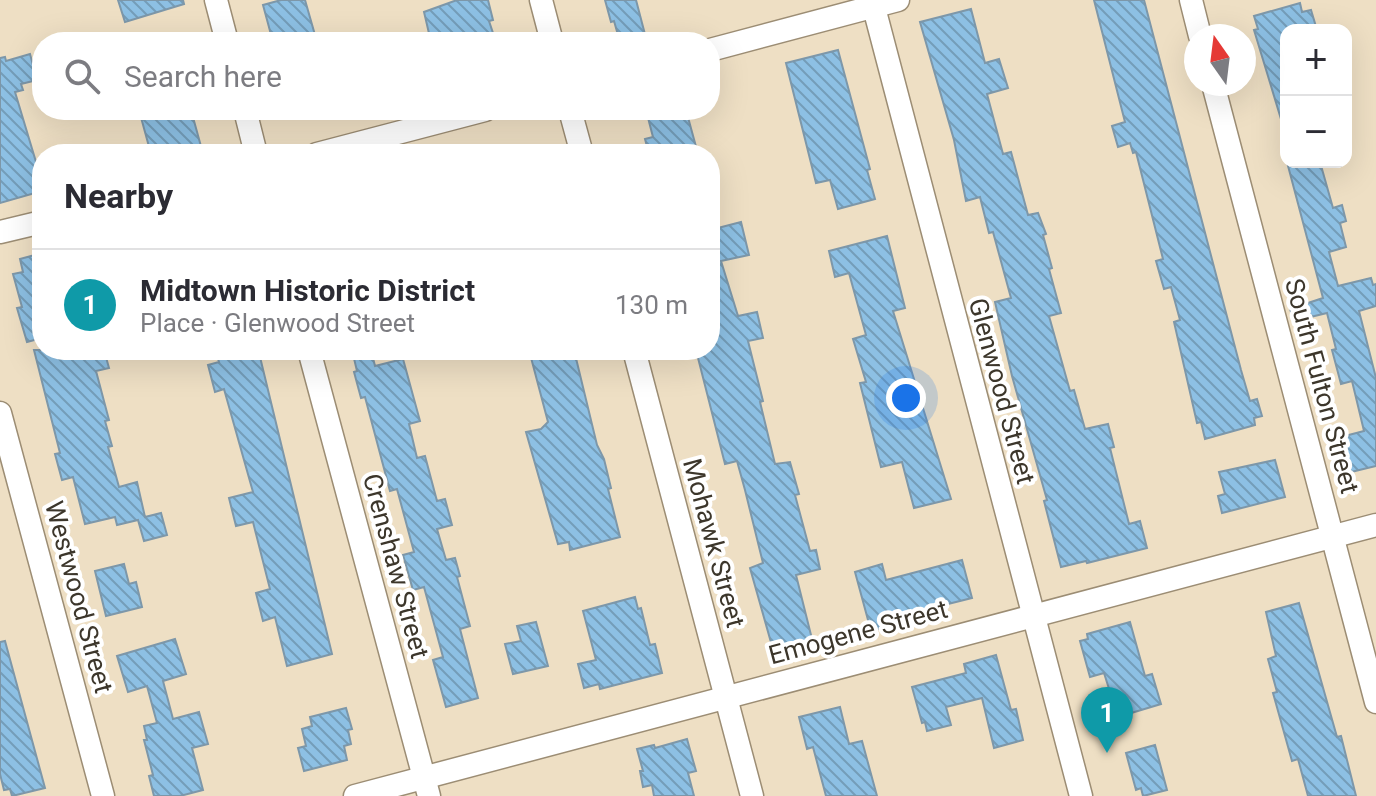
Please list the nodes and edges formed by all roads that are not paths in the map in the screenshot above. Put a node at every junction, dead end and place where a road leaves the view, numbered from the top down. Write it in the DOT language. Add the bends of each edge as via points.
graph roads {
  1 [pos="216,0"];
  2 [pos="541,0"];
  3 [pos="898,0"];
  4 [pos="1191,0"];
  5 [pos="872,3"];
  6 [pos="1197,24"];
  7 [pos="224,32"];
  8 [pos="549,32"];
  9 [pos="720,47"];
  10 [pos="1216,96"];
  11 [pos="248,120"];
  12 [pos="447,120"];
  13 [pos="573,120"];
  14 [pos="254,144"];
  15 [pos="355,144"];
  16 [pos="579,144"];
  17 [pos="32,224"];
  18 [pos="0,232"];
  19 [pos="312,360"];
  20 [pos="637,360"];
  21 [pos="0,413"];
  22 [pos="1376,525"];
  23 [pos="1334,538"];
  24 [pos="1032,615"];
  25 [pos="726,696"];
  26 [pos="1376,702"];
  27 [pos="426,787"];
  28 [pos="103,796"];
  29 [pos="355,796"];
  30 [pos="752,796"];
  31 [pos="1081,796"];
  1 -- 7 [label="street"];
  2 -- 8 [label="street"];
  3 -- 5 [label="street"];
  4 -- 6 [label="street"];
  5 -- 9 [label="street"];
  5 -- 24 [label="street, Glenwood Street"];
  10 -- 23 [label="street, South Fulton Street"];
  11 -- 14 [label="street"];
  12 -- 15 [label="street"];
  13 -- 16 [label="street"];
  17 -- 18 [label="street"];
  19 -- 27 [label="street, Crenshaw Street"];
  20 -- 25 [label="street, Mohawk Street"];
  21 -- 28 [label="street, Westwood Street"];
  22 -- 23 [label="street, Emogene Street"];
  23 -- 24 [label="street, Emogene Street"];
  23 -- 26 [label="street, South Fulton Street"];
  24 -- 25 [label="street, Emogene Street"];
  24 -- 31 [label="street, Glenwood Street"];
  25 -- 27 [label="street, Emogene Street"];
  25 -- 30 [label="street, Mohawk Street"];
  27 -- 29 [label="street, Emogene Street"];
}
